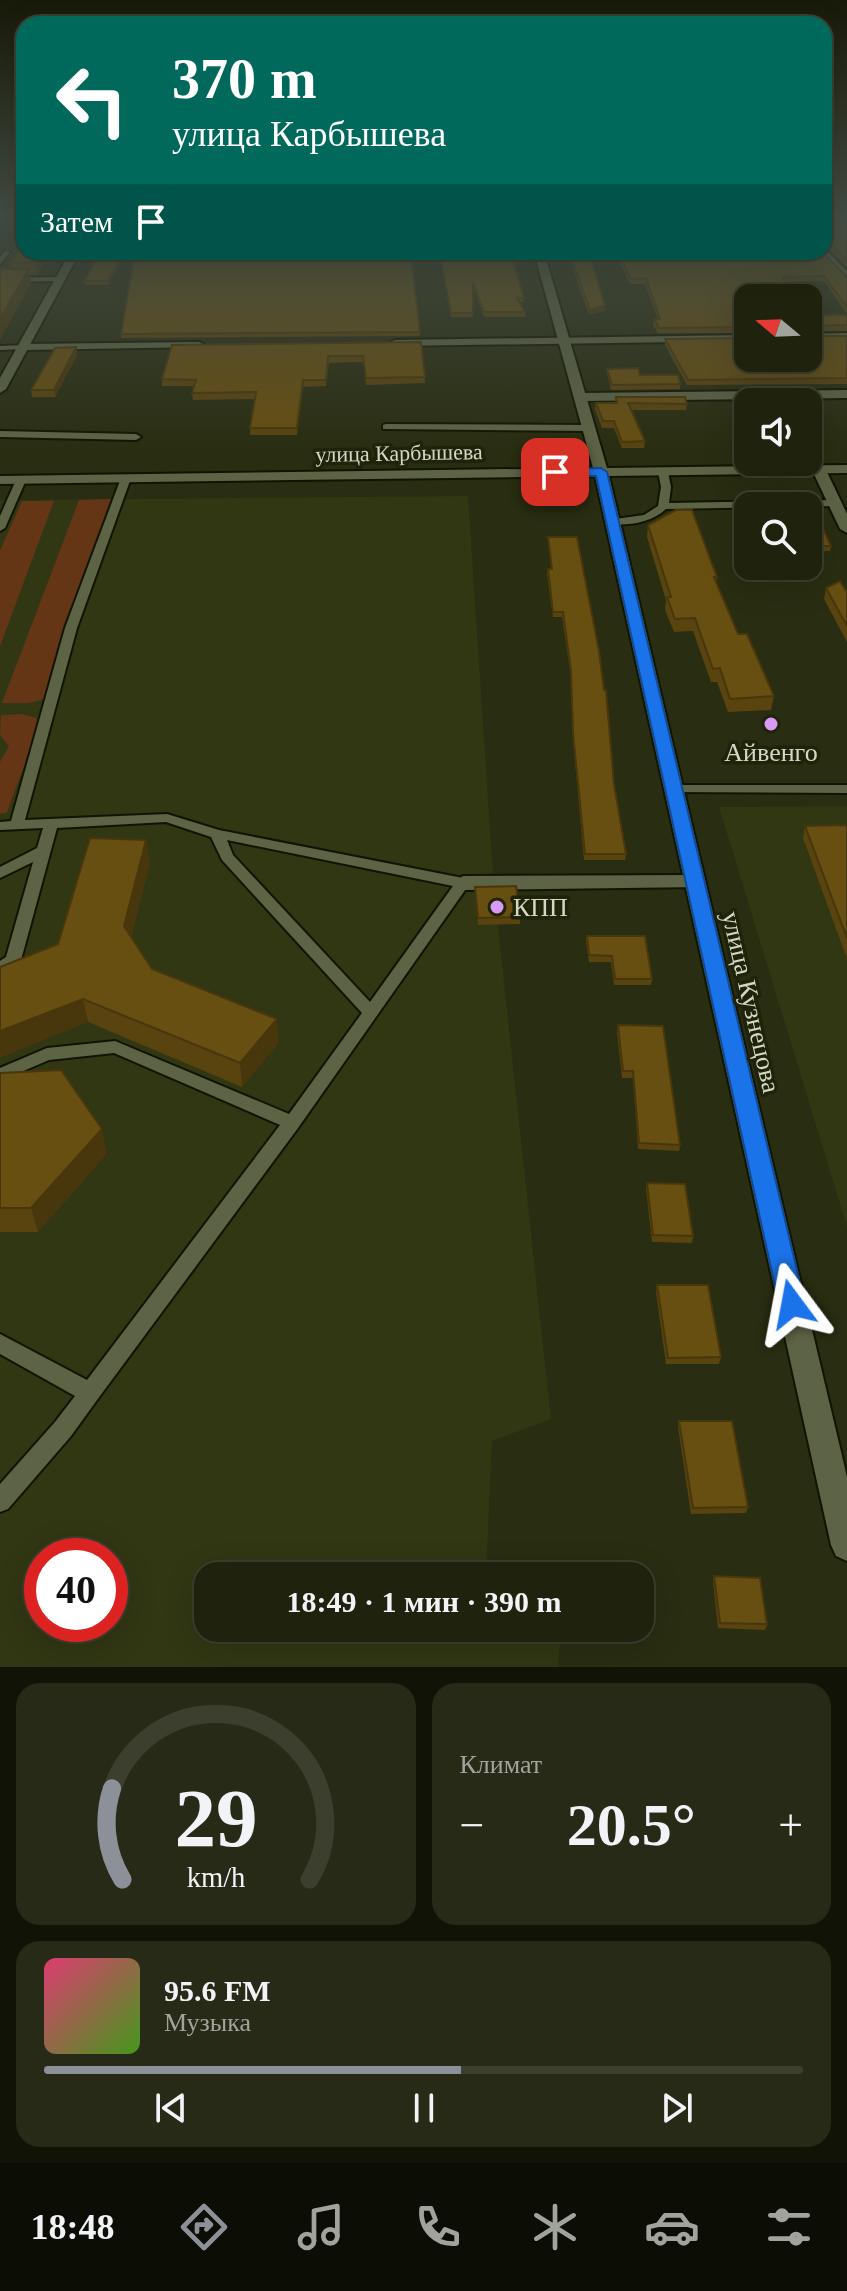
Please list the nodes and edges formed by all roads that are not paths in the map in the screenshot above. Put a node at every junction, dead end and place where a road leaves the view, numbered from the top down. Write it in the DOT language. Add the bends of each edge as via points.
graph roads {
  1 [pos="51,295"];
  2 [pos="551,295"];
  3 [pos="847,336"];
  4 [pos="822,337"];
  5 [pos="734,338"];
  6 [pos="564,341"];
  7 [pos="389,343"];
  8 [pos="214,345"];
  9 [pos="23,347"];
  10 [pos="0,348"];
  11 [pos="0,389"];
  12 [pos="847,394"];
  13 [pos="582,397"];
  14 [pos="386,427"];
  15 [pos="590,428"];
  16 [pos="0,434"];
  17 [pos="136,437"];
  18 [pos="847,469"];
  19 [pos="822,470"];
  20 [pos="734,471"];
  21 [pos="601,472"];
  22 [pos="663,472"];
  23 [pos="822,476"];
  24 [pos="126,478"];
  25 [pos="0,480"];
  26 [pos="21,480"];
  27 [pos="835,503"];
  28 [pos="663,506"];
  29 [pos="612,522"];
  30 [pos="0,528"];
  31 [pos="847,529"];
  32 [pos="672,789"];
  33 [pos="847,789"];
  34 [pos="51,823"];
  35 [pos="0,826"];
  36 [pos="17,826"];
  37 [pos="217,834"];
  38 [pos="43,851"];
  39 [pos="0,873"];
  40 [pos="695,882"];
  41 [pos="463,883"];
  42 [pos="0,969"];
  43 [pos="370,1012"];
  44 [pos="0,1075"];
  45 [pos="292,1123"];
  46 [pos="0,1343"];
  47 [pos="90,1393"];
  48 [pos="0,1501"];
  49 [pos="847,1545"];
  1 -- 9 [label="street"];
  2 -- 6 [label="street, улица Кузнецова"];
  3 -- 4 [label="street"];
  5 -- 6 [label="street"];
  6 -- 7 [label="street"];
  6 -- 13 [label="street, улица Кузнецова"];
  8 -- 9 [label="street"];
  9 -- 10 [label="lane"];
  9 -- 11 [label="street"];
  12 -- 13 [label="street"];
  13 -- 15 [label="street, улица Кузнецова"];
  14 -- 15 [label="lane"];
  15 -- 21 [label="street, улица Кузнецова"];
  16 -- 17 [label="lane"];
  18 -- 19 [label="street, улица Карбышева"];
  20 -- 22 [label="street, улица Карбышева"];
  21 -- 22 [label="street, улица Карбышева"];
  21 -- 24 [label="street, улица Карбышева"];
  21 -- 29 [label="street, улица Кузнецова"];
  22 -- 28 [label="lane" via="668,490"];
  23 -- 27 [label="street"];
  24 -- 26 [label="street, улица Карбышева"];
  24 -- 36 [label="lane" via="71,628"];
  25 -- 26 [label="street, улица Карбышева"];
  26 -- 30 [label="lane"];
  27 -- 28 [label="lane"];
  27 -- 31 [label="street"];
  28 -- 29 [label="lane" via="642,521"];
  29 -- 32 [label="street, улица Кузнецова"];
  32 -- 33 [label="lane"];
  32 -- 40 [label="street, улица Кузнецова"];
  34 -- 36 [label="lane"];
  34 -- 37 [label="lane" via="167,818"];
  34 -- 38 [label="lane"];
  35 -- 36 [label="lane"];
  37 -- 41 [label="lane"];
  37 -- 43 [label="lane" via="227,857"];
  38 -- 39 [label="lane"];
  38 -- 42 [label="lane" via="13,960"];
  40 -- 41 [label="street"];
  40 -- 49 [label="street, улица Кузнецова"];
  41 -- 43 [label="lane"];
  43 -- 45 [label="lane"];
  44 -- 45 [label="lane" via="47,1054 115,1047"];
  45 -- 47 [label="lane"];
  46 -- 47 [label="lane"];
  47 -- 48 [label="lane"];
}
